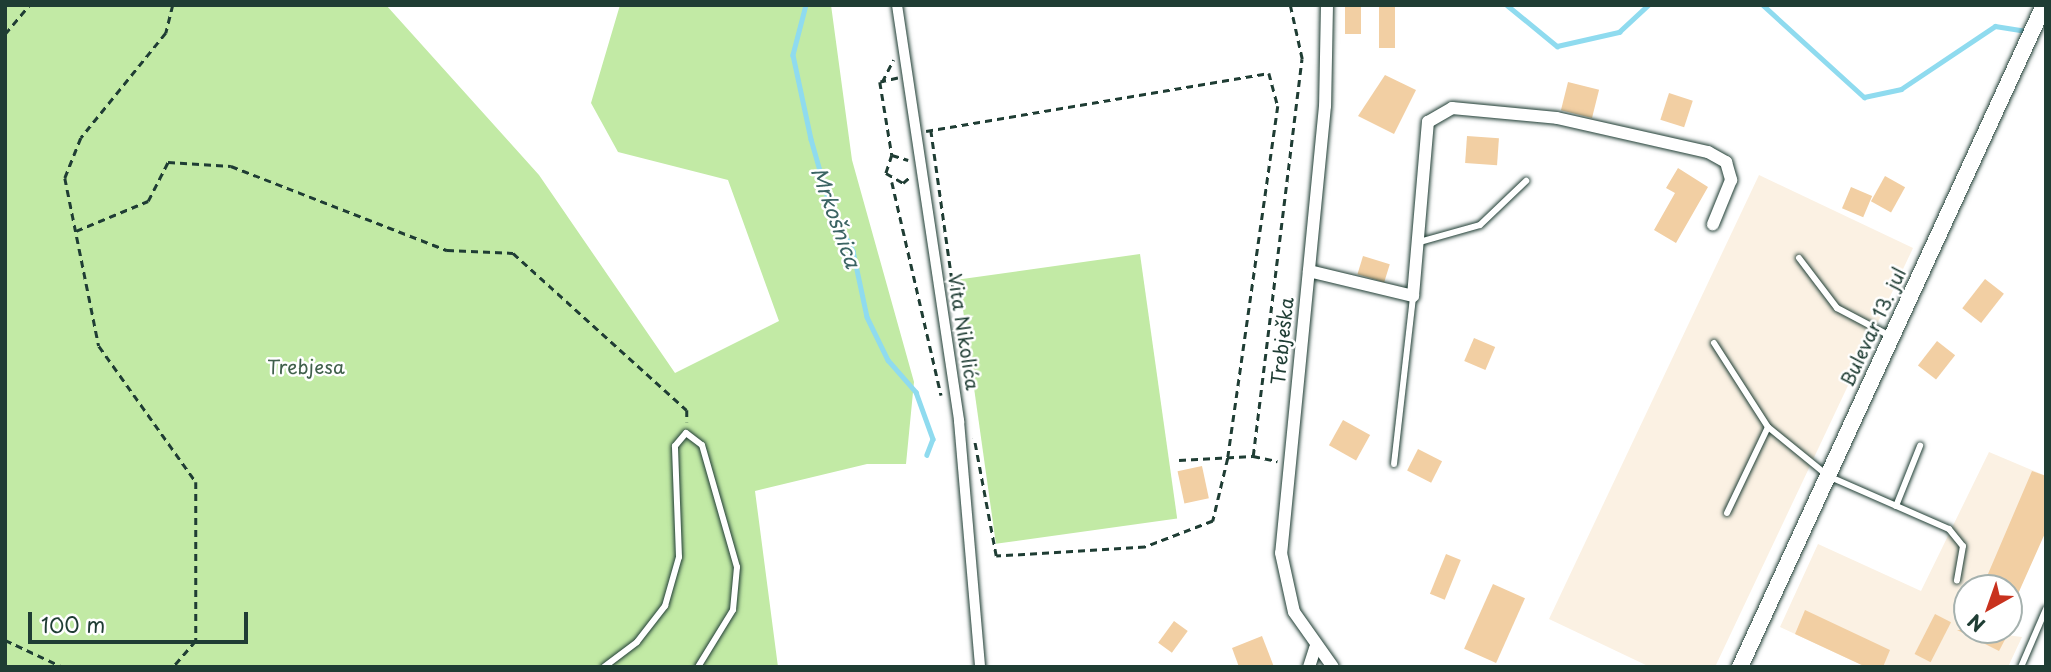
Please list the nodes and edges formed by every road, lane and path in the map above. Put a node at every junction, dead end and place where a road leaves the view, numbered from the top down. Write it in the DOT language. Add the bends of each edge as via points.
graph roads {
  1 [pos="29,5"];
  2 [pos="173,5"];
  3 [pos="897,5"];
  4 [pos="1290,5"];
  5 [pos="1327,5"];
  6 [pos="2044,6"];
  7 [pos="5,34"];
  8 [pos="908,76"];
  9 [pos="931,130"];
  10 [pos="916,133"];
  11 [pos="892,155"];
  12 [pos="922,174"];
  13 [pos="911,176"];
  14 [pos="892,181"];
  15 [pos="1526,181"];
  16 [pos="1713,224"];
  17 [pos="76,231"];
  18 [pos="1414,244"];
  19 [pos="1799,258"];
  20 [pos="1309,271"];
  21 [pos="1413,296"];
  22 [pos="956,306"];
  23 [pos="1892,337"];
  24 [pos="1713,343"];
  25 [pos="944,408"];
  26 [pos="1768,427"];
  27 [pos="973,428"];
  28 [pos="686,433"];
  29 [pos="1920,446"];
  30 [pos="1253,456"];
  31 [pos="1228,458"];
  32 [pos="1179,460"];
  33 [pos="1289,463"];
  34 [pos="1394,464"];
  35 [pos="1828,476"];
  36 [pos="1896,506"];
  37 [pos="1727,513"];
  38 [pos="1959,574"];
  39 [pos="2046,609"];
  40 [pos="2042,627"];
  41 [pos="5,640"];
  42 [pos="1315,648"];
  43 [pos="63,667"];
  44 [pos="173,667"];
  45 [pos="604,667"];
  46 [pos="698,667"];
  47 [pos="980,667"];
  48 [pos="1309,667"];
  49 [pos="1333,667"];
  50 [pos="1740,667"];
  51 [pos="2021,667"];
  1 -- 7 [label="path"];
  2 -- 17 [label="path" via="166,33 81,138 65,178"];
  3 -- 8 [label="street, Vita Nikolića"];
  4 -- 30 [label="path" via="1303,59"];
  5 -- 20 [label="street, Trebješka"];
  6 -- 23 [label="street, Bulevar 13. jul"];
  8 -- 10 [label="street, Vita Nikolića"];
  8 -- 11 [label="path" via="880,82"];
  9 -- 10 [label="path"];
  9 -- 22 [label="path"];
  9 -- 31 [label="path" via="1269,73 1278,106"];
  10 -- 12 [label="street, Vita Nikolića"];
  11 -- 13 [label="path" via="909,161"];
  11 -- 14 [label="path" via="886,173"];
  12 -- 13 [label="path"];
  12 -- 47 [label="street, Vita Nikolića" via="960,430"];
  13 -- 14 [label="path"];
  14 -- 25 [label="path"];
  15 -- 18 [label="lane" via="1480,225"];
  16 -- 18 [label="street" via="1731,180 1726,163 1708,152 1557,118 1452,108 1428,122"];
  17 -- 28 [label="path" via="148,201 168,162 231,166 447,250 513,253 687,410"];
  17 -- 44 [label="path" via="99,346 197,482 196,641"];
  18 -- 21 [label="street"];
  19 -- 23 [label="lane" via="1836,308"];
  20 -- 21 [label="street"];
  20 -- 33 [label="street, Trebješka"];
  21 -- 34 [label="lane"];
  23 -- 35 [label="street, Bulevar 13. jul"];
  24 -- 26 [label="lane"];
  26 -- 35 [label="lane"];
  26 -- 37 [label="lane"];
  27 -- 31 [label="path" via="996,556 1145,547 1213,521"];
  29 -- 36 [label="lane"];
  30 -- 31 [label="path"];
  30 -- 33 [label="path"];
  31 -- 32 [label="path"];
  33 -- 42 [label="street, Trebješka" via="1282,567 1294,612"];
  35 -- 36 [label="lane"];
  35 -- 50 [label="street, Bulevar 13. jul"];
  36 -- 38 [label="lane" via="1949,529 1963,547"];
  39 -- 40 [label="lane"];
  40 -- 51 [label="lane"];
  41 -- 43 [label="path"];
  42 -- 48 [label="street"];
  42 -- 49 [label="street, Trebješka"];
  45 -- 46 [label="lane" via="637,642 665,606 679,557 675,446 686,433 702,445 737,566 733,610"];
}
